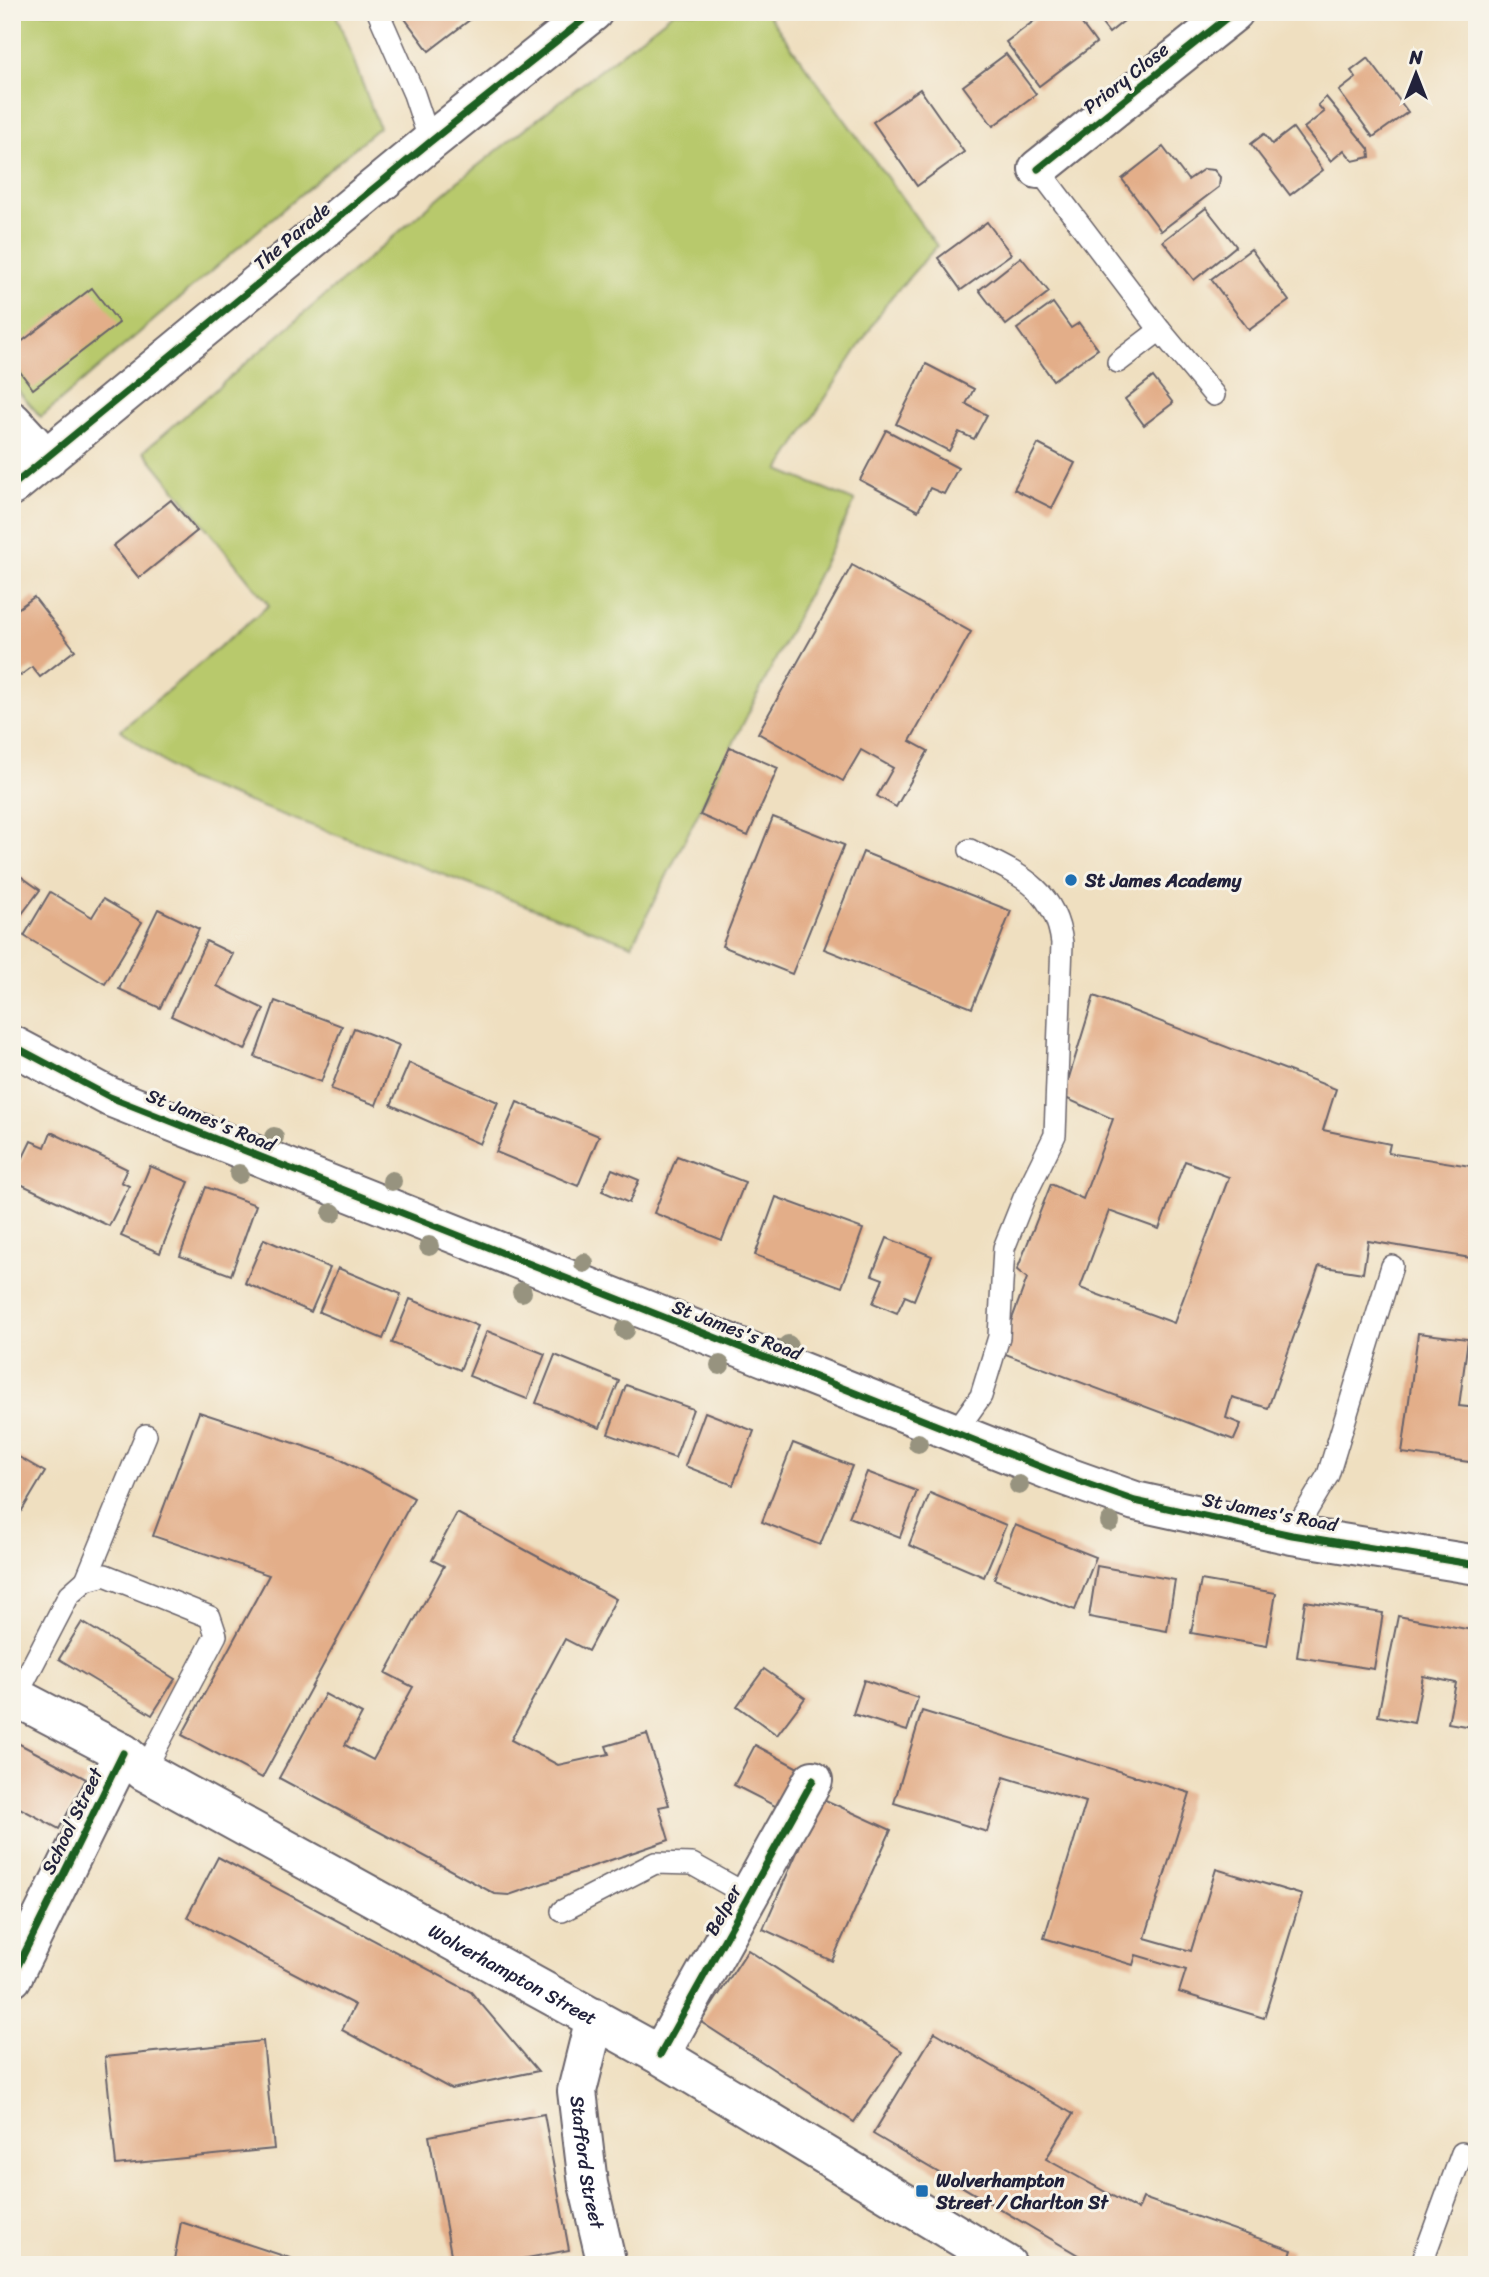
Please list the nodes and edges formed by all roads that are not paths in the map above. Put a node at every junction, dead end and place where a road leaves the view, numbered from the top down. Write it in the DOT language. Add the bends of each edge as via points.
graph roads {
  1 [pos="378,12"];
  2 [pos="593,12"];
  3 [pos="1234,12"];
  4 [pos="429,142"];
  5 [pos="1038,169"];
  6 [pos="1160,330"];
  7 [pos="1118,362"];
  8 [pos="1214,396"];
  9 [pos="12,421"];
  10 [pos="47,459"];
  11 [pos="12,486"];
  12 [pos="970,850"];
  13 [pos="12,1045"];
  14 [pos="1392,1266"];
  15 [pos="956,1431"];
  16 [pos="146,1435"];
  17 [pos="1292,1535"];
  18 [pos="1477,1565"];
  19 [pos="86,1580"];
  20 [pos="14,1696"];
  21 [pos="134,1762"];
  22 [pos="813,1780"];
  23 [pos="749,1896"];
  24 [pos="562,1911"];
  25 [pos="12,1978"];
  26 [pos="595,2018"];
  27 [pos="660,2055"];
  28 [pos="1462,2152"];
  29 [pos="607,2265"];
  30 [pos="1007,2265"];
  31 [pos="1421,2265"];
  1 -- 4 [label="lane" via="414,94"];
  2 -- 4 [label="street, The Parade"];
  3 -- 5 [label="street, Priory Close"];
  4 -- 10 [label="street, The Parade"];
  5 -- 6 [label="lane"];
  6 -- 7 [label="lane"];
  6 -- 8 [label="lane"];
  9 -- 10 [label="street"];
  10 -- 11 [label="street, The Parade"];
  12 -- 15 [label="lane" via="1023,877 1046,897 1062,943 1055,1135 1004,1248 999,1337 981,1396"];
  13 -- 15 [label="street, St James's Road" via="110,1097 655,1316"];
  14 -- 17 [label="lane" via="1328,1475"];
  15 -- 17 [label="street, St James's Road" via="1135,1501"];
  16 -- 19 [label="lane"];
  17 -- 18 [label="street, St James's Road"];
  19 -- 20 [label="lane" via="69,1595"];
  19 -- 21 [label="lane" via="105,1575 211,1617 216,1635"];
  20 -- 21 [label="street, Wolverhampton Street"];
  21 -- 25 [label="street, School Street"];
  21 -- 26 [label="street, Wolverhampton Street"];
  22 -- 23 [label="street, Belper"];
  23 -- 24 [label="lane" via="692,1864 655,1863"];
  23 -- 27 [label="street, Belper"];
  26 -- 27 [label="street, Wolverhampton Street"];
  26 -- 29 [label="street, Stafford Street" via="578,2091 588,2184"];
  27 -- 30 [label="street, Wolverhampton Street"];
  28 -- 31 [label="lane"];
}
